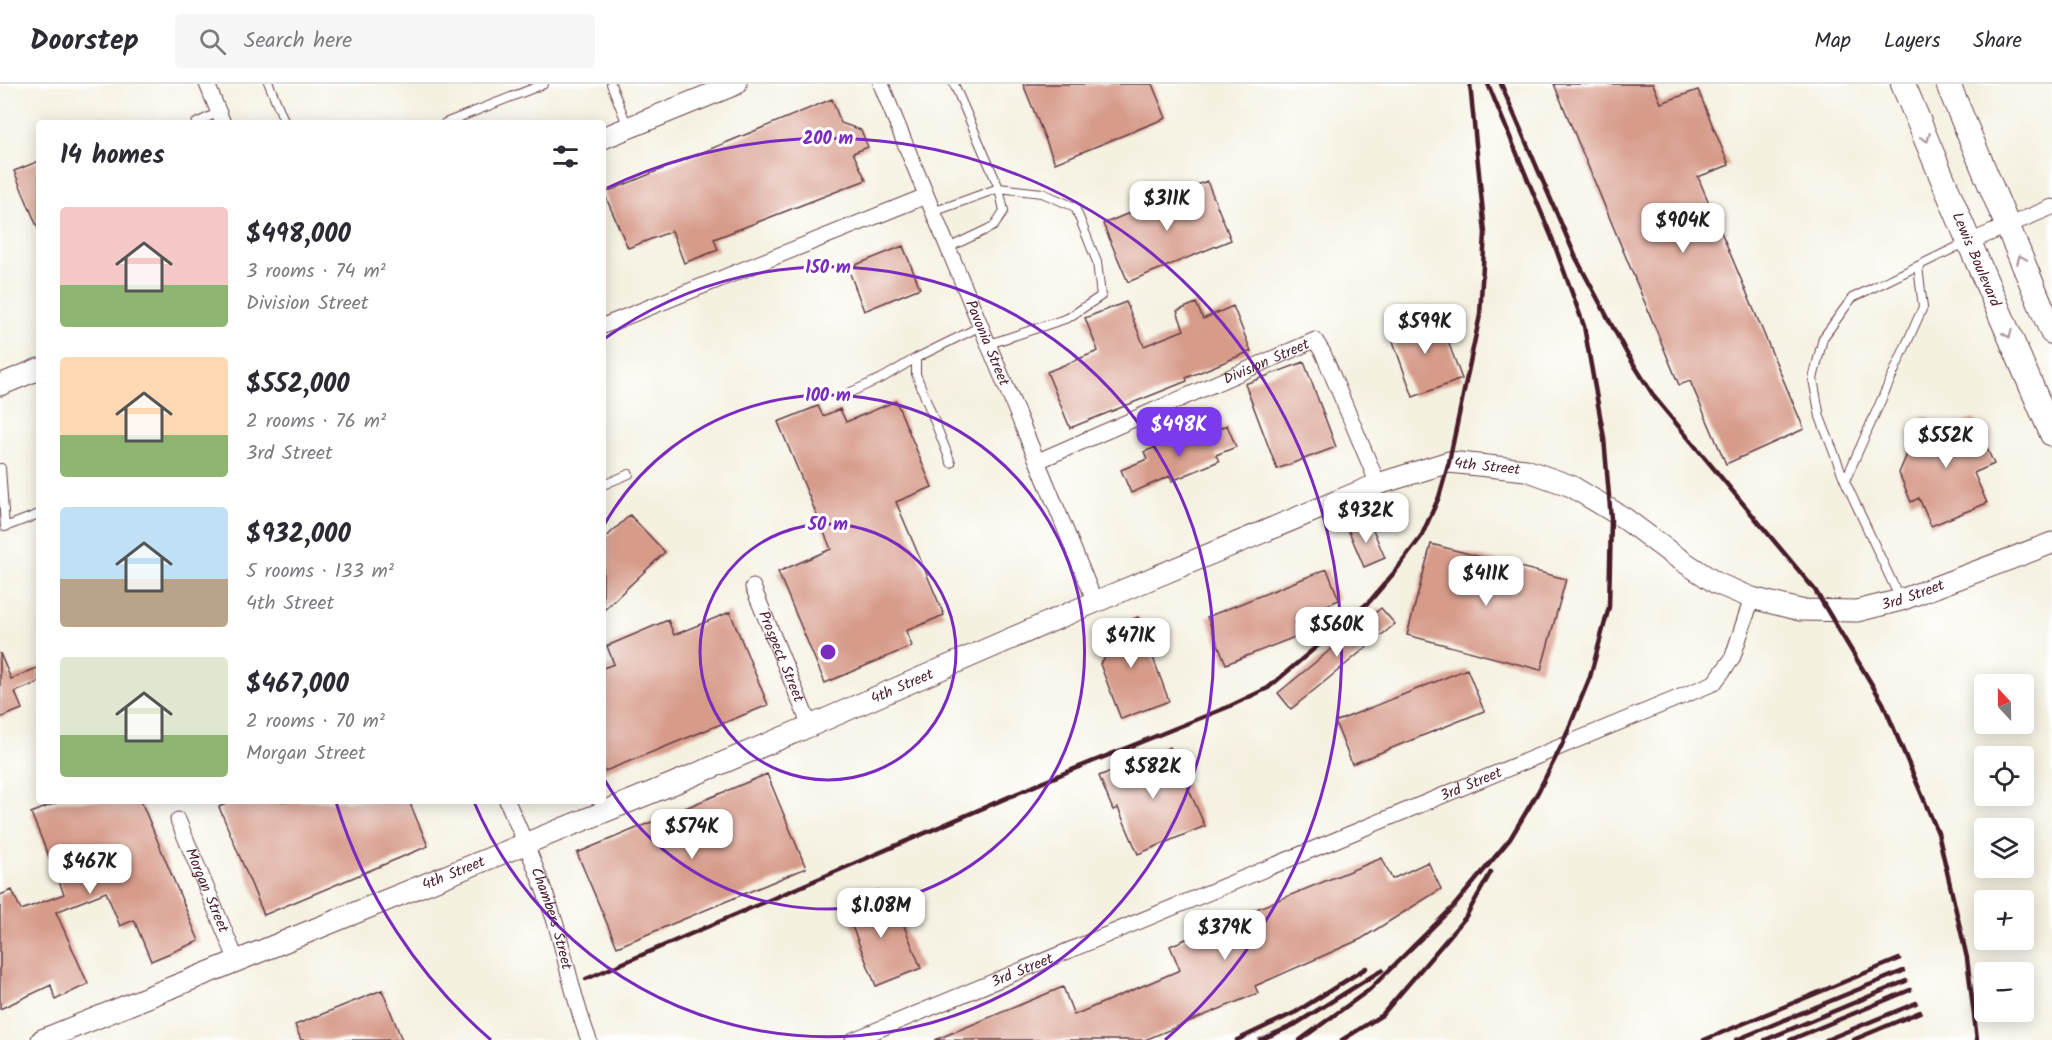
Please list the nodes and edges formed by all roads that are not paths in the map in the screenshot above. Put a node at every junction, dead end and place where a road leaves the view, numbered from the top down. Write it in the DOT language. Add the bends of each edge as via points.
graph roads {
  1 [pos="207,84"];
  2 [pos="270,84"];
  3 [pos="544,84"];
  4 [pos="610,84"];
  5 [pos="736,84"];
  6 [pos="881,84"];
  7 [pos="954,84"];
  8 [pos="1903,84"];
  9 [pos="1948,84"];
  10 [pos="221,118"];
  11 [pos="284,120"];
  12 [pos="453,120"];
  13 [pos="629,128"];
  14 [pos="606,137"];
  15 [pos="999,188"];
  16 [pos="926,196"];
  17 [pos="2052,207"];
  18 [pos="933,212"];
  19 [pos="2007,226"];
  20 [pos="1969,242"];
  21 [pos="948,248"];
  22 [pos="1918,267"];
  23 [pos="606,325"];
  24 [pos="981,326"];
  25 [pos="2052,332"];
  26 [pos="989,345"];
  27 [pos="916,358"];
  28 [pos="36,370"];
  29 [pos="0,385"];
  30 [pos="840,397"];
  31 [pos="2052,434"];
  32 [pos="1038,460"];
  33 [pos="951,463"];
  34 [pos="1,468"];
  35 [pos="629,474"];
  36 [pos="1845,482"];
  37 [pos="606,484"];
  38 [pos="1378,484"];
  39 [pos="36,514"];
  40 [pos="2052,543"];
  41 [pos="753,587"];
  42 [pos="1752,598"];
  43 [pos="1901,600"];
  44 [pos="1095,602"];
  45 [pos="810,726"];
  46 [pos="508,804"];
  47 [pos="178,820"];
  48 [pos="526,843"];
  49 [pos="237,960"];
  50 [pos="42,1040"];
  51 [pos="589,1040"];
  52 [pos="853,1040"];
  1 -- 10 [label="street"];
  2 -- 11 [label="lane"];
  3 -- 12 [label="lane"];
  4 -- 13 [label="lane"];
  5 -- 13 [label="main road"];
  6 -- 16 [label="street, Pavonia Street"];
  7 -- 15 [label="lane"];
  8 -- 20 [label="main road, Lewis Boulevard, one-way"];
  9 -- 19 [label="main road"];
  13 -- 14 [label="main road"];
  15 -- 18 [label="lane"];
  15 -- 21 [label="lane" via="1004,211 994,226"];
  15 -- 26 [label="lane" via="1042,193 1075,207 1097,262 1101,296 1068,318"];
  16 -- 18 [label="street, Pavonia Street"];
  16 -- 23 [label="street"];
  17 -- 19 [label="street"];
  18 -- 21 [label="street, Pavonia Street"];
  19 -- 20 [label="street"];
  25 -- 19 [label="main road, one-way"];
  20 -- 22 [label="lane"];
  20 -- 31 [label="main road, Lewis Boulevard, one-way"];
  21 -- 24 [label="street, Pavonia Street"];
  22 -- 36 [label="lane" via="1923,307"];
  22 -- 36 [label="lane" via="1852,298 1823,338 1813,379 1820,417"];
  24 -- 26 [label="street, Pavonia Street"];
  24 -- 27 [label="lane"];
  26 -- 32 [label="street, Pavonia Street"];
  27 -- 30 [label="lane"];
  27 -- 33 [label="lane" via="916,374"];
  28 -- 29 [label="main road"];
  32 -- 38 [label="street, Division Street" via="1315,340"];
  32 -- 44 [label="street, Pavonia Street"];
  34 -- 39 [label="lane" via="5,527"];
  35 -- 37 [label="lane"];
  36 -- 43 [label="lane"];
  38 -- 42 [label="main road, 4th Street" via="1449,462 1526,470 1571,486 1716,583"];
  38 -- 44 [label="main road, 4th Street"];
  40 -- 43 [label="main road, 3rd Street"];
  41 -- 45 [label="street, Prospect Street"];
  42 -- 43 [label="main road, 3rd Street" via="1800,610 1826,611 1857,610"];
  42 -- 52 [label="street, 3rd Street" via="1732,659 1714,683"];
  44 -- 45 [label="main road, 4th Street"];
  45 -- 48 [label="main road, 4th Street"];
  46 -- 48 [label="street, Chambers Street"];
  47 -- 49 [label="street, Morgan Street"];
  48 -- 49 [label="main road, 4th Street"];
  48 -- 51 [label="street, Chambers Street" via="556,924 577,1011"];
  49 -- 50 [label="main road, 4th Street"];
}
